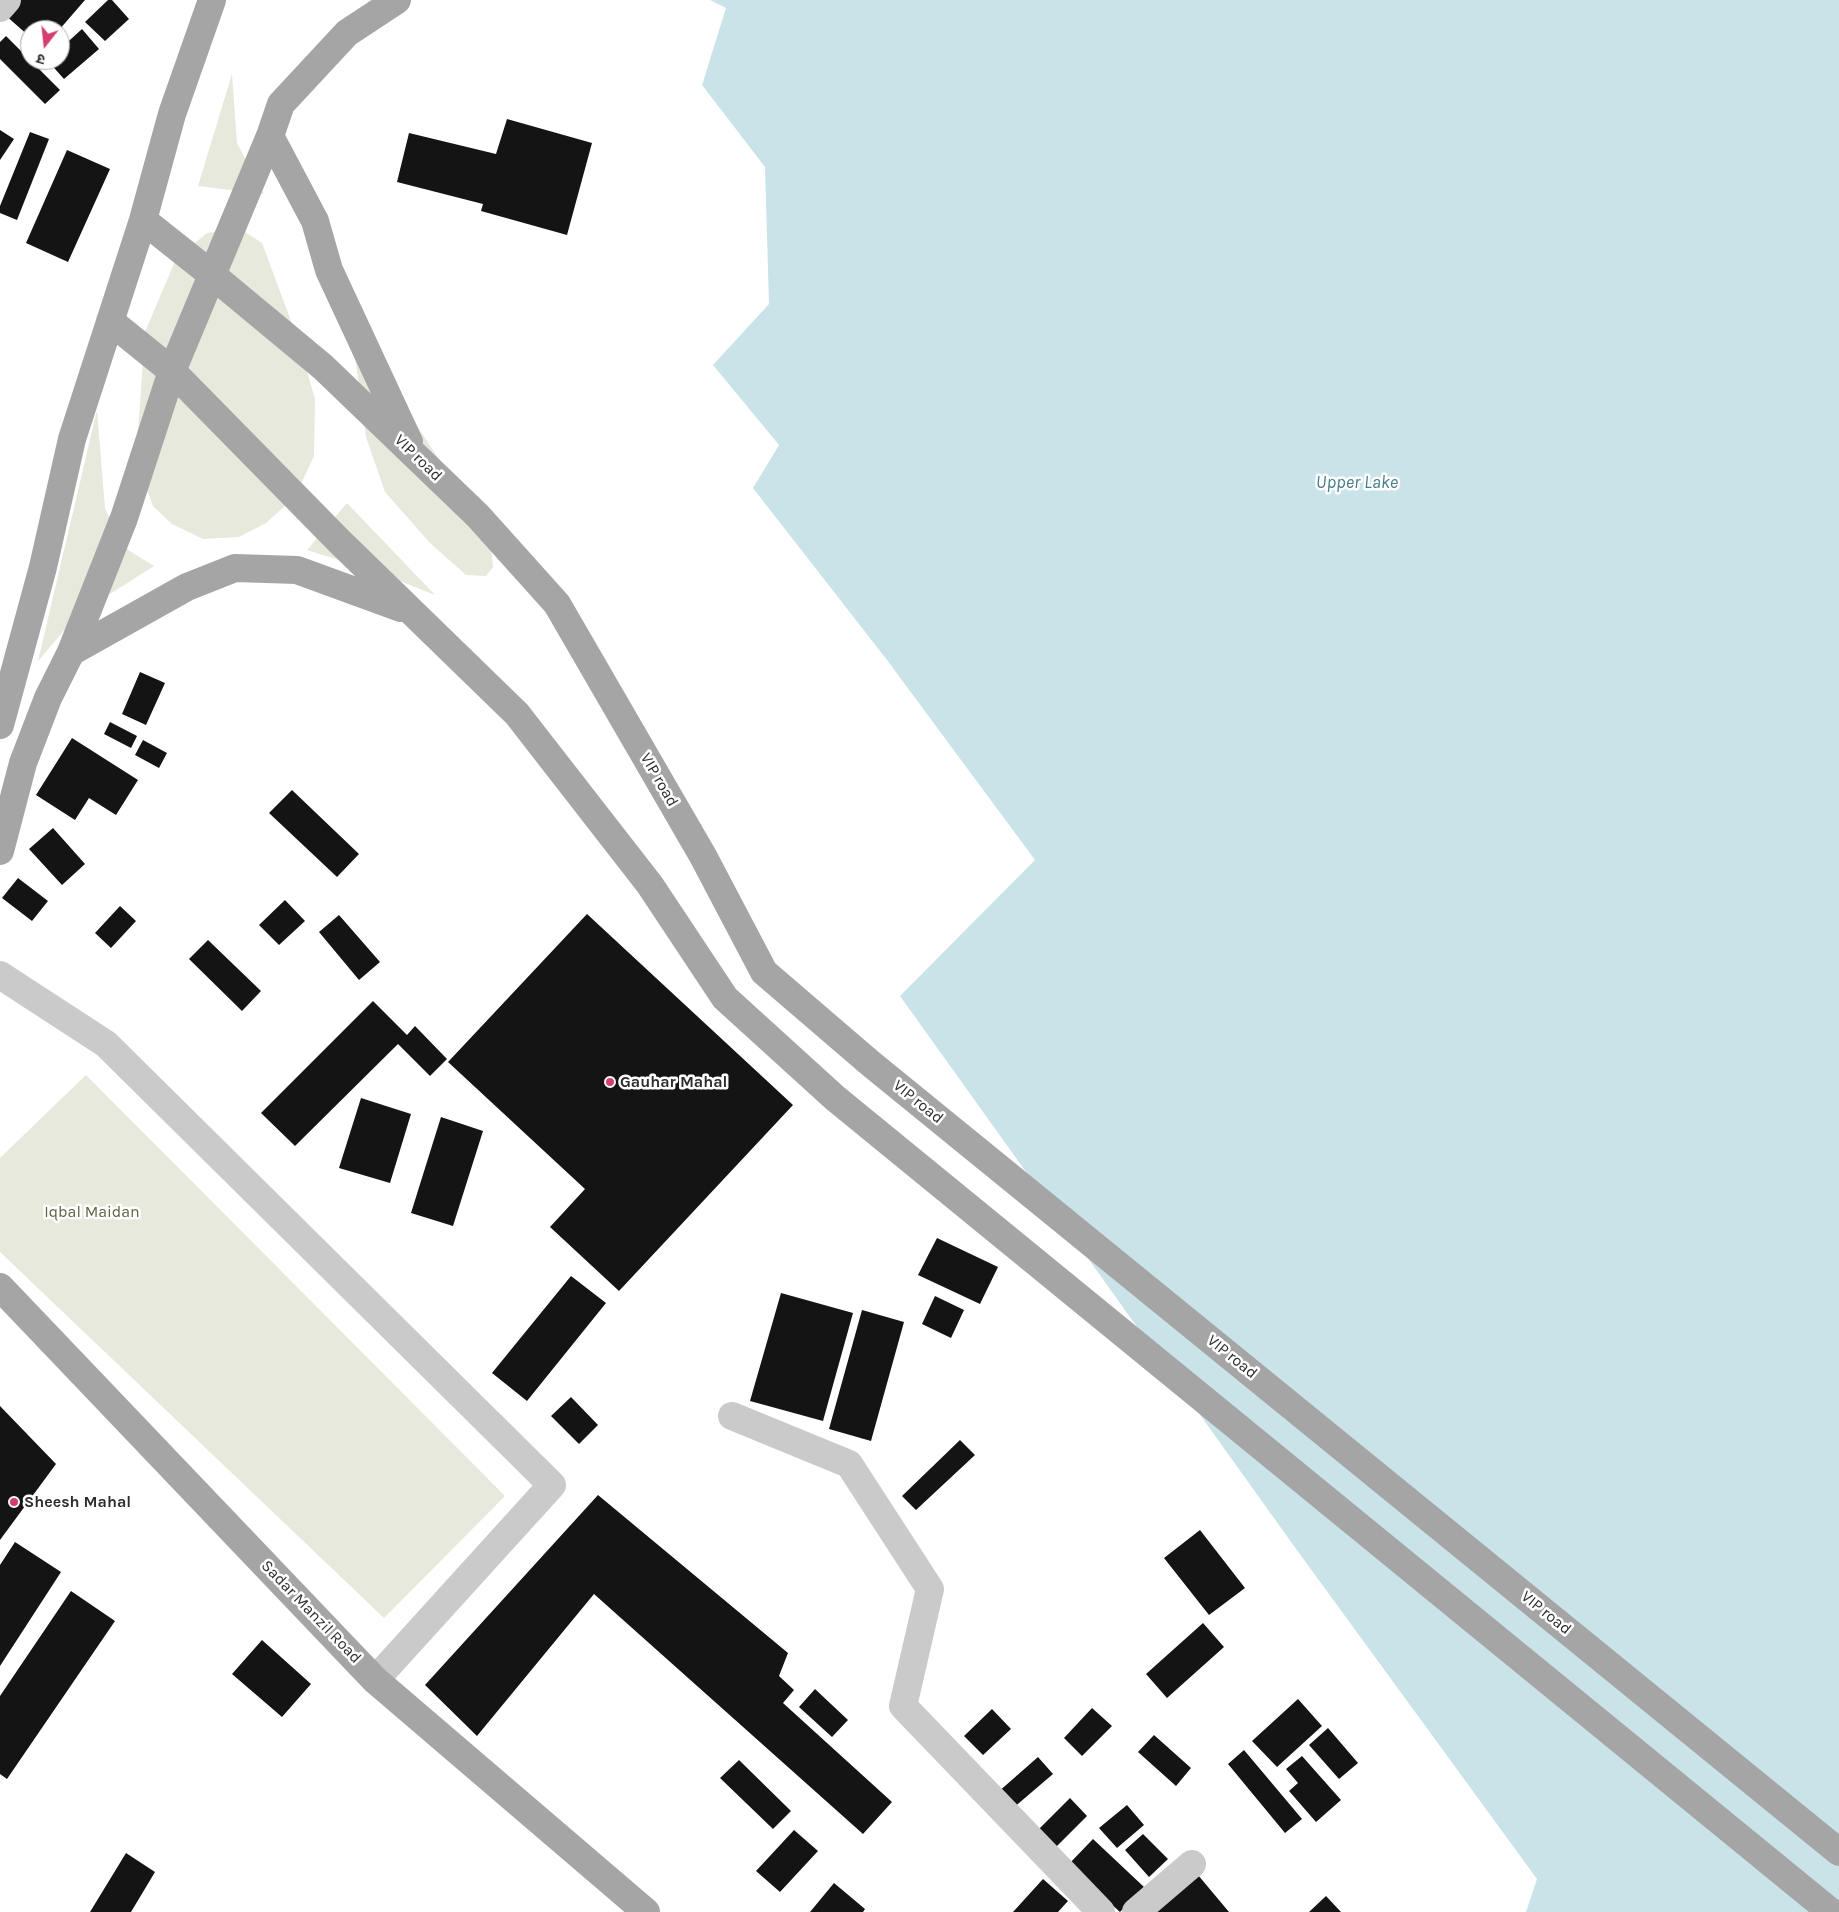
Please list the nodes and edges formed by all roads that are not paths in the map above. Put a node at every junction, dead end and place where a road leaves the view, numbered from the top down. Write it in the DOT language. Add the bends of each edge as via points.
graph roads {
  1 [pos="7,0"];
  2 [pos="212,0"];
  3 [pos="397,0"];
  4 [pos="0,8"];
  5 [pos="270,136"];
  6 [pos="143,220"];
  7 [pos="212,274"];
  8 [pos="110,321"];
  9 [pos="172,371"];
  10 [pos="415,455"];
  11 [pos="412,612"];
  12 [pos="70,652"];
  13 [pos="0,725"];
  14 [pos="0,851"];
  15 [pos="0,974"];
  16 [pos="0,1286"];
  17 [pos="732,1416"];
  18 [pos="375,1680"];
  19 [pos="1839,1852"];
  20 [pos="1192,1864"];
  21 [pos="646,1912"];
  22 [pos="1101,1912"];
  23 [pos="1136,1912"];
  24 [pos="1831,1912"];
  1 -- 4 [label="street"];
  2 -- 6 [label="main road" via="172,114"];
  3 -- 5 [label="main road" via="347,33 281,104"];
  5 -- 7 [label="main road"];
  5 -- 10 [label="main road" via="315,222 330,270"];
  6 -- 7 [label="main road, VIP road"];
  6 -- 8 [label="main road"];
  7 -- 9 [label="main road"];
  7 -- 10 [label="main road, VIP road" via="323,367"];
  8 -- 9 [label="main road"];
  8 -- 13 [label="main road" via="72,439 43,567"];
  9 -- 11 [label="main road"];
  9 -- 12 [label="main road" via="124,518"];
  10 -- 19 [label="main road, VIP road" via="478,516 557,604 703,856 764,972 870,1063"];
  11 -- 12 [label="main road" via="297,570 235,568 187,587"];
  11 -- 24 [label="main road" via="517,714 650,885 725,998 835,1098"];
  12 -- 14 [label="main road" via="23,763"];
  15 -- 18 [label="street" via="106,1044 552,1485"];
  16 -- 18 [label="main road, Sadar Manzil Road"];
  17 -- 22 [label="street" via="849,1464 930,1589 903,1706"];
  18 -- 21 [label="main road, Sadar Manzil Road"];
  20 -- 23 [label="street"];
}
